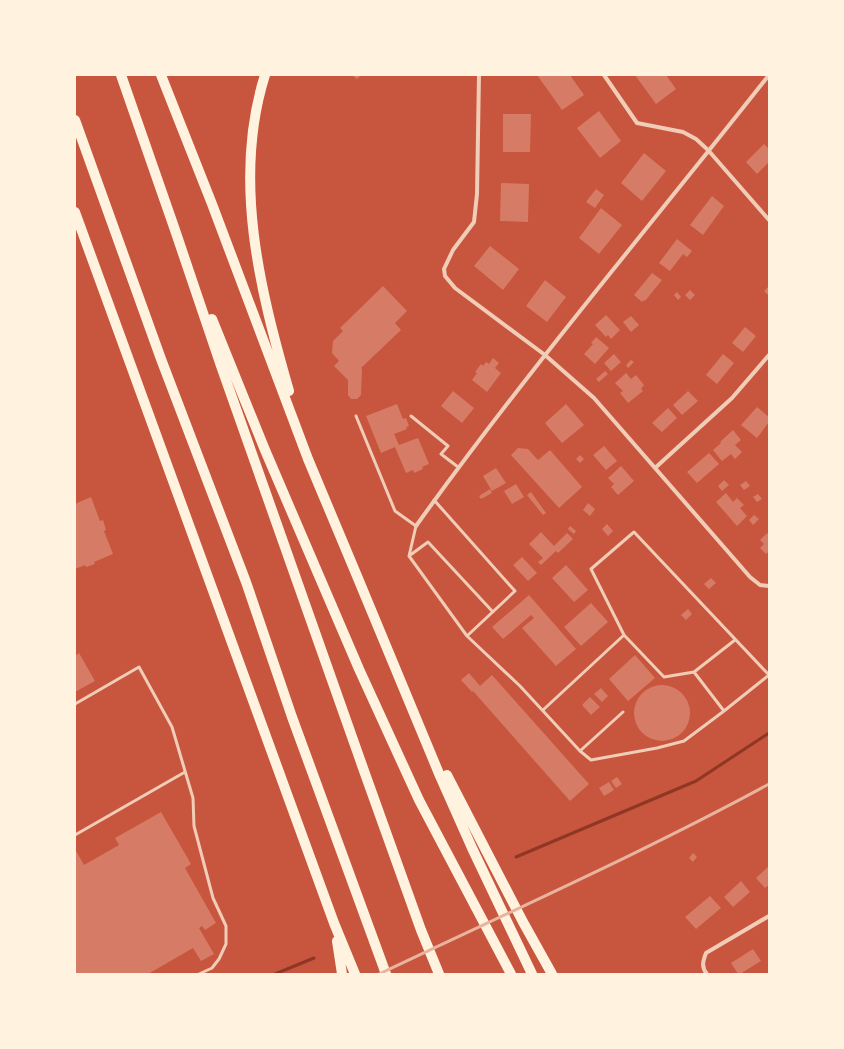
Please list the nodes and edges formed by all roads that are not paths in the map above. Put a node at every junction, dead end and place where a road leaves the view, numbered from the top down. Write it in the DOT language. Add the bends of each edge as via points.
graph roads {
  1 [pos="121,75"];
  2 [pos="161,75"];
  3 [pos="265,75"];
  4 [pos="480,75"];
  5 [pos="604,75"];
  6 [pos="769,75"];
  7 [pos="75,120"];
  8 [pos="708,150"];
  9 [pos="75,212"];
  10 [pos="769,220"];
  11 [pos="176,230"];
  12 [pos="545,355"];
  13 [pos="769,355"];
  14 [pos="356,416"];
  15 [pos="411,416"];
  16 [pos="308,459"];
  17 [pos="458,467"];
  18 [pos="655,468"];
  19 [pos="434,500"];
  20 [pos="416,526"];
  21 [pos="409,556"];
  22 [pos="769,586"];
  23 [pos="493,612"];
  24 [pos="624,635"];
  25 [pos="467,636"];
  26 [pos="735,640"];
  27 [pos="694,672"];
  28 [pos="75,704"];
  29 [pos="412,708"];
  30 [pos="543,710"];
  31 [pos="724,711"];
  32 [pos="623,712"];
  33 [pos="580,751"];
  34 [pos="185,772"];
  35 [pos="75,835"];
  36 [pos="769,916"];
  37 [pos="334,923"];
  38 [pos="199,974"];
  39 [pos="342,974"];
  40 [pos="355,974"];
  41 [pos="386,974"];
  42 [pos="439,974"];
  43 [pos="511,974"];
  44 [pos="532,974"];
  45 [pos="552,974"];
  46 [pos="707,974"];
  1 -- 11 [label="highway"];
  2 -- 16 [label="highway"];
  3 -- 16 [label="highway" via="253,135 250,176 252,217 266,305"];
  4 -- 12 [label="street" via="474,222 453,250 444,269 445,276 455,288"];
  5 -- 8 [label="street" via="637,123 683,132"];
  6 -- 8 [label="street"];
  7 -- 41 [label="highway" via="161,359 246,582 292,717"];
  8 -- 10 [label="street"];
  8 -- 12 [label="street"];
  9 -- 37 [label="highway"];
  11 -- 42 [label="highway" via="360,761"];
  11 -- 43 [label="highway" via="265,450 359,669 419,800"];
  12 -- 17 [label="street"];
  12 -- 18 [label="street" via="594,398"];
  13 -- 18 [label="street" via="732,398"];
  14 -- 20 [label="lane" via="395,511"];
  15 -- 17 [label="lane" via="448,446 441,454"];
  16 -- 29 [label="highway"];
  17 -- 19 [label="street"];
  18 -- 22 [label="street" via="750,577 760,585"];
  19 -- 20 [label="street"];
  19 -- 23 [label="lane" via="515,591"];
  20 -- 21 [label="lane"];
  21 -- 23 [label="lane" via="428,542"];
  21 -- 25 [label="lane"];
  23 -- 25 [label="lane"];
  24 -- 26 [label="lane" via="591,569 634,532"];
  24 -- 27 [label="lane" via="664,677"];
  24 -- 30 [label="lane"];
  25 -- 30 [label="lane"];
  26 -- 27 [label="lane"];
  26 -- 31 [label="lane" via="769,675"];
  27 -- 31 [label="lane"];
  28 -- 34 [label="lane" via="139,667 172,727"];
  29 -- 44 [label="highway" via="472,848"];
  29 -- 45 [label="highway"];
  30 -- 33 [label="lane"];
  31 -- 33 [label="lane" via="684,741 590,760"];
  32 -- 33 [label="lane"];
  34 -- 35 [label="lane"];
  34 -- 38 [label="lane" via="193,798 194,826 213,898 226,926 226,944 219,959 212,968"];
  36 -- 46 [label="street" via="706,953 702,961"];
  37 -- 39 [label="highway"];
  37 -- 40 [label="highway"];
}
